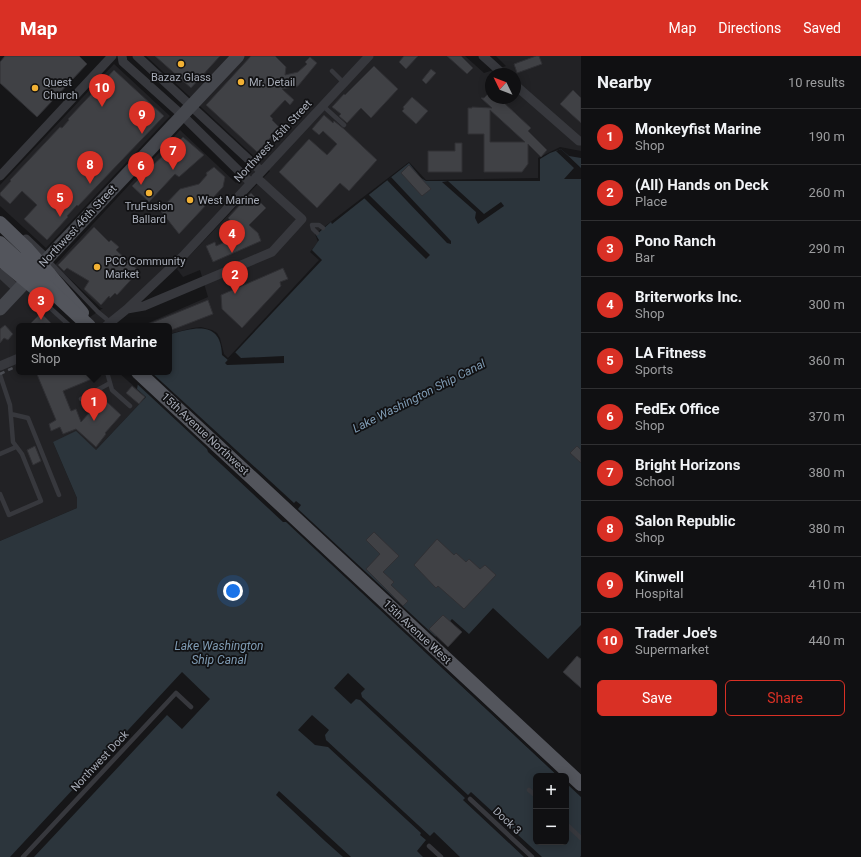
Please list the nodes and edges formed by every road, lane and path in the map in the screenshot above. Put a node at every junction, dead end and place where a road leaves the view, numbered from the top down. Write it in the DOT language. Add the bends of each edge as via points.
graph roads {
  1 [pos="112,56"];
  2 [pos="122,56"];
  3 [pos="137,56"];
  4 [pos="238,56"];
  5 [pos="369,56"];
  6 [pos="483,56"];
  7 [pos="496,68"];
  8 [pos="332,71"];
  9 [pos="344,83"];
  10 [pos="521,90"];
  11 [pos="322,105"];
  12 [pos="187,111"];
  13 [pos="344,125"];
  14 [pos="581,141"];
  15 [pos="0,176"];
  16 [pos="256,177"];
  17 [pos="0,215"];
  18 [pos="0,223"];
  19 [pos="323,228"];
  20 [pos="317,233"];
  21 [pos="0,243"];
  22 [pos="0,259"];
  23 [pos="47,259"];
  24 [pos="0,273"];
  25 [pos="21,287"];
  26 [pos="0,309"];
  27 [pos="127,309"];
  28 [pos="66,323"];
  29 [pos="80,323"];
  30 [pos="86,323"];
  31 [pos="89,323"];
  32 [pos="107,323"];
  33 [pos="109,323"];
  34 [pos="16,359"];
  35 [pos="0,366"];
  36 [pos="0,375"];
  37 [pos="108,375"];
  38 [pos="141,375"];
  39 [pos="110,383"];
  40 [pos="81,399"];
  41 [pos="130,406"];
  42 [pos="11,414"];
  43 [pos="16,447"];
  44 [pos="0,454"];
  45 [pos="254,479"];
  46 [pos="0,494"];
  47 [pos="59,495"];
  48 [pos="191,707"];
  49 [pos="581,784"];
  50 [pos="529,790"];
  51 [pos="533,793"];
  52 [pos="470,799"];
  53 [pos="569,827"];
  54 [pos="581,838"];
  55 [pos="429,846"];
  56 [pos="23,857"];
  57 [pos="441,857"];
  58 [pos="532,857"];
  1 -- 15 [label="street"];
  2 -- 12 [label="street" via="123,62"];
  3 -- 12 [label="street"];
  4 -- 12 [label="street, Northwest 46th Street"];
  5 -- 9 [label="street, Northwest 45th Street"];
  6 -- 7 [label="street"];
  8 -- 9 [label="lane"];
  9 -- 11 [label="street, Northwest 45th Street"];
  10 -- 14 [label="street"];
  11 -- 13 [label="lane"];
  11 -- 16 [label="street, Northwest 45th Street"];
  12 -- 16 [label="street"];
  12 -- 16 [label="street"];
  12 -- 23 [label="street, Northwest 46th Street"];
  16 -- 27 [label="street, Northwest 45th Street" via="182,256"];
  16 -- 27 [label="street" via="302,220 272,252 144,306"];
  17 -- 23 [label="street"];
  18 -- 31 [label="main road, bridge" via="26,248"];
  19 -- 20 [label="lane" via="312,225"];
  21 -- 30 [label="main road, bridge"];
  22 -- 29 [label="main road, bridge"];
  23 -- 25 [label="street, Northwest 46th Street"];
  23 -- 32 [label="lane"];
  24 -- 25 [label="street"];
  25 -- 26 [label="street, Northwest 46th Street"];
  25 -- 28 [label="lane"];
  27 -- 33 [label="street, Northwest 45th Street"];
  34 -- 35 [label="street"];
  36 -- 42 [label="lane" via="9,398"];
  37 -- 39 [label="lane"];
  38 -- 45 [label="main road, 15th Avenue Northwest"];
  39 -- 40 [label="lane"];
  39 -- 41 [label="lane" via="112,390"];
  42 -- 43 [label="lane" via="13,442"];
  42 -- 47 [label="lane" via="28,418"];
  43 -- 44 [label="lane"];
  43 -- 46 [label="lane" via="22,454 41,501 9,515"];
  45 -- 49 [label="main road, 15th Avenue West"];
  48 -- 56 [label="lane, Northwest Dock" via="176,693"];
  50 -- 51 [label="lane"];
  52 -- 58 [label="lane, Dock 3"];
  53 -- 54 [label="lane"];
  55 -- 57 [label="lane"];
}
